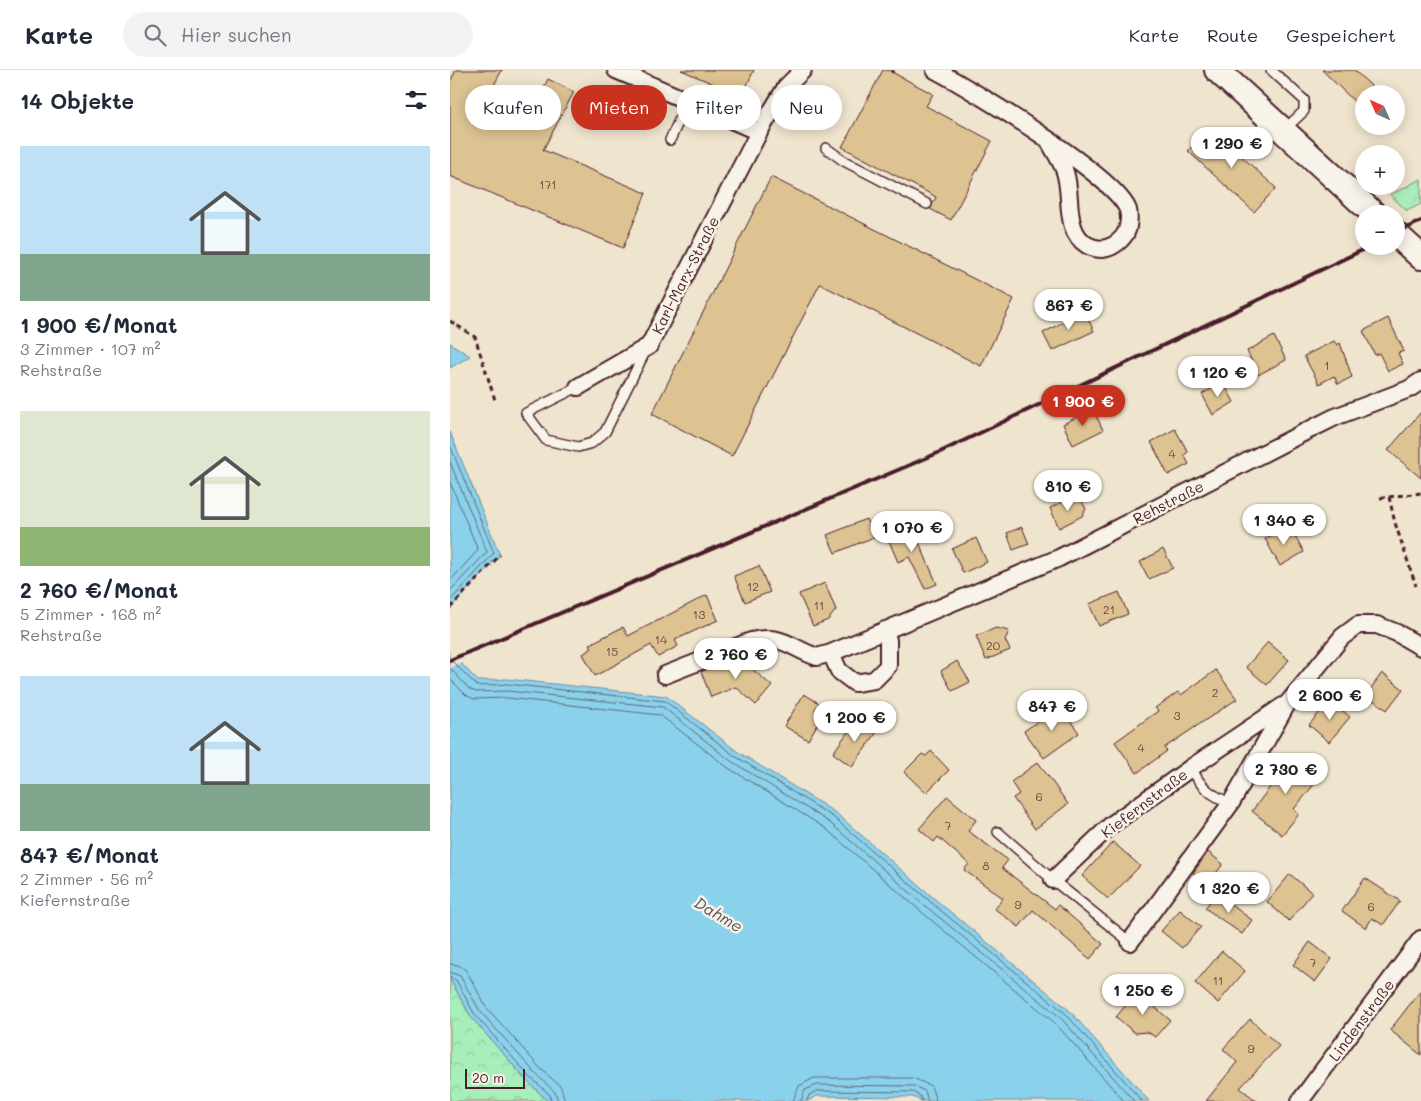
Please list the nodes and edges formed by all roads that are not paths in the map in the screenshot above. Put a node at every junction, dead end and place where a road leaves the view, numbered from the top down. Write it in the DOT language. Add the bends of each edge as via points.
graph roads {
  1 [pos="616,70"];
  2 [pos="803,70"];
  3 [pos="935,70"];
  4 [pos="1217,70"];
  5 [pos="1271,70"];
  6 [pos="677,96"];
  7 [pos="677,125"];
  8 [pos="754,130"];
  9 [pos="1284,130"];
  10 [pos="759,132"];
  11 [pos="670,140"];
  12 [pos="1049,142"];
  13 [pos="826,148"];
  14 [pos="927,204"];
  15 [pos="1364,205"];
  16 [pos="1405,242"];
  17 [pos="1421,257"];
  18 [pos="649,346"];
  19 [pos="1421,381"];
  20 [pos="578,387"];
  21 [pos="886,630"];
  22 [pos="1421,647"];
  23 [pos="831,653"];
  24 [pos="665,675"];
  25 [pos="1287,704"];
  26 [pos="1192,767"];
  27 [pos="1231,803"];
  28 [pos="998,832"];
  29 [pos="1053,880"];
  30 [pos="1421,939"];
  31 [pos="1130,942"];
  32 [pos="1300,1101"];
  1 -- 6 [label="street"];
  2 -- 10 [label="street, Karl-Marx-Straße" via="786,87"];
  3 -- 12 [label="street" via="1009,112"];
  4 -- 9 [label="street"];
  5 -- 9 [label="lane" via="1304,100 1304,111"];
  7 -- 11 [label="lane"];
  8 -- 10 [label="street"];
  9 -- 15 [label="street"];
  10 -- 18 [label="street, Karl-Marx-Straße"];
  12 -- 12 [label="street" via="1065,172 1072,228 1080,241 1104,250 1114,245 1125,235 1128,210 1098,176"];
  13 -- 14 [label="lane" via="844,161"];
  16 -- 17 [label="street"];
  18 -- 20 [label="street, Karl-Marx-Straße"];
  18 -- 20 [label="lane" via="606,432 592,443 578,447 546,440 526,413"];
  19 -- 21 [label="street, Rehstraße" via="1297,436 1059,558"];
  21 -- 23 [label="street, Rehstraße"];
  21 -- 23 [label="street" via="888,666 874,680 855,683 839,671"];
  22 -- 25 [label="street, Kiefernstraße" via="1377,625 1358,625 1342,637"];
  23 -- 24 [label="street, Rehstraße" via="817,657 780,639 764,638"];
  25 -- 26 [label="street, Kiefernstraße"];
  25 -- 27 [label="street, Kiefernstraße"];
  26 -- 27 [label="lane, Kiefernstraße" via="1196,780 1216,798"];
  26 -- 29 [label="street, Kiefernstraße" via="1111,825"];
  27 -- 31 [label="street, Kiefernstraße"];
  28 -- 29 [label="lane, Kiefernstraße"];
  29 -- 31 [label="lane, Kiefernstraße"];
  30 -- 32 [label="street, Lindenstraße"];
}
